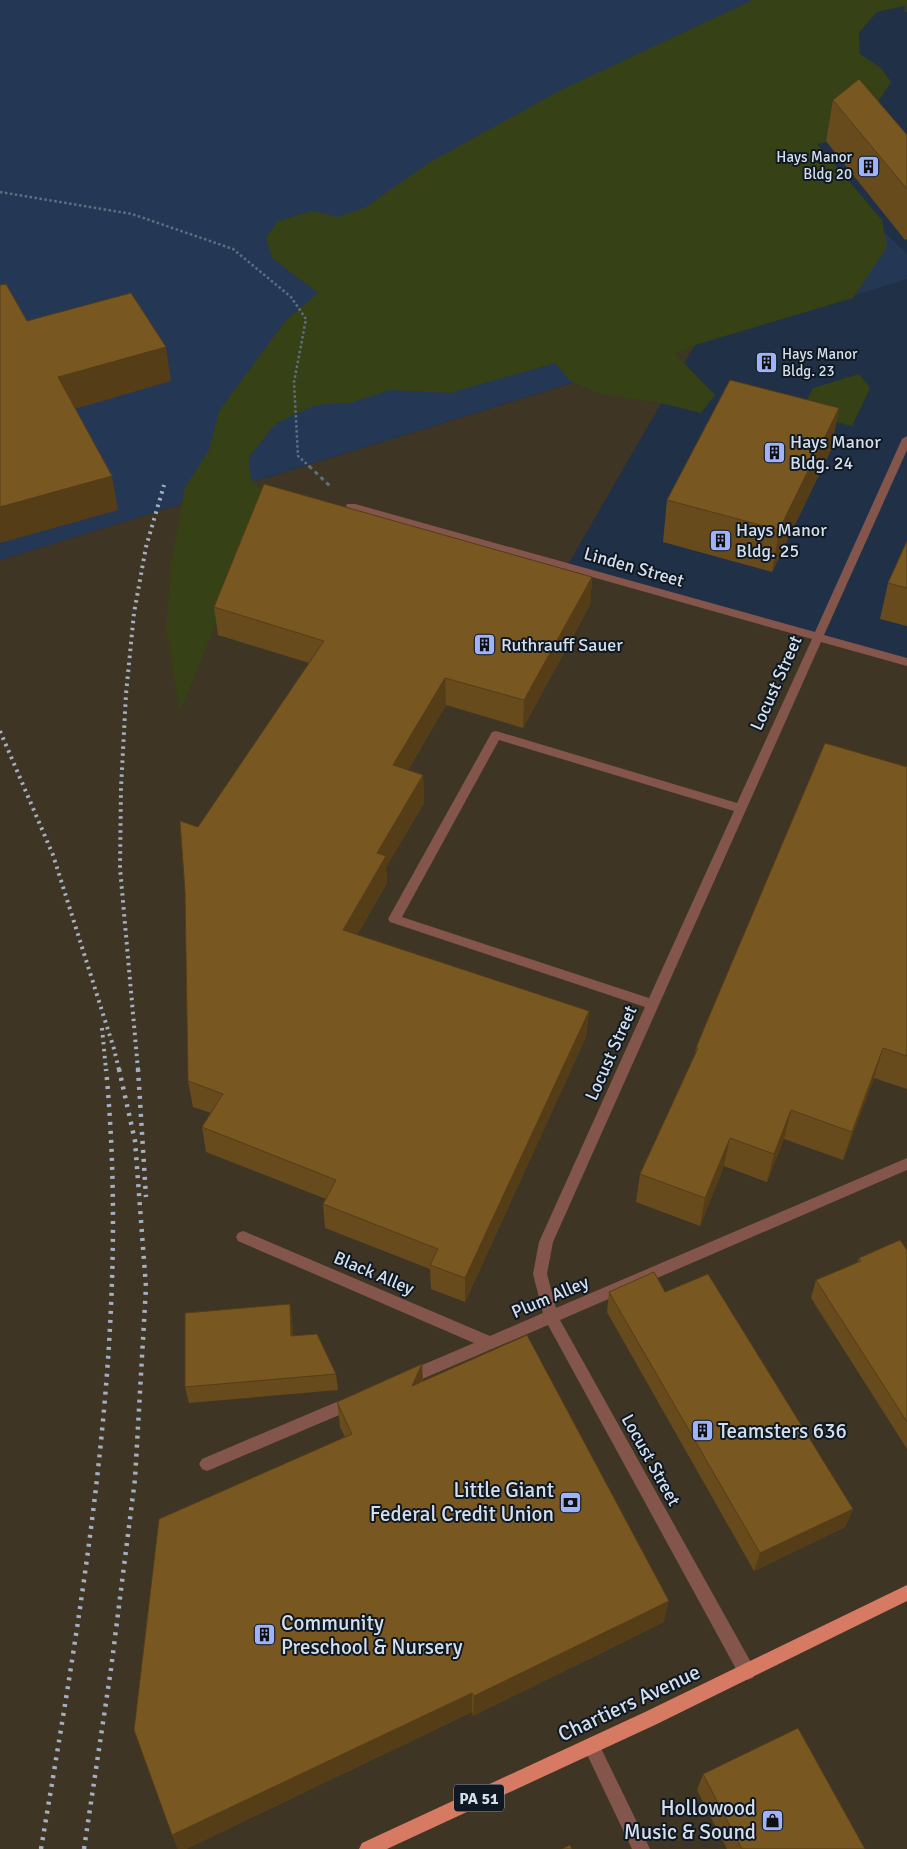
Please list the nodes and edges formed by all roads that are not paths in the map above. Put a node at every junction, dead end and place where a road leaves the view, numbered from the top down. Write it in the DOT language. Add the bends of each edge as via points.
graph roads {
  1 [pos="907,439"];
  2 [pos="351,506"];
  3 [pos="818,637"];
  4 [pos="907,662"];
  5 [pos="741,809"];
  6 [pos="653,1004"];
  7 [pos="907,1164"];
  8 [pos="243,1237"];
  9 [pos="551,1317"];
  10 [pos="490,1343"];
  11 [pos="389,1386"];
  12 [pos="362,1398"];
  13 [pos="207,1464"];
  14 [pos="907,1593"];
  15 [pos="747,1672"];
  16 [pos="591,1746"];
  17 [pos="368,1849"];
  18 [pos="641,1849"];
  1 -- 3 [label="street, Locust Street"];
  2 -- 3 [label="street, Linden Street"];
  3 -- 4 [label="street, Linden Street"];
  3 -- 5 [label="street, Locust Street"];
  5 -- 6 [label="street, Locust Street"];
  5 -- 6 [label="street" via="496,736 394,919"];
  6 -- 9 [label="street, Locust Street" via="546,1242 540,1274"];
  7 -- 9 [label="street, Plum Alley"];
  8 -- 10 [label="street, Black Alley"];
  9 -- 10 [label="street, Plum Alley"];
  9 -- 15 [label="street, Locust Street"];
  10 -- 11 [label="street, Plum Alley"];
  12 -- 13 [label="street"];
  14 -- 15 [label="main road, Chartiers Avenue / PA 51"];
  15 -- 16 [label="main road, Chartiers Avenue / PA 51"];
  16 -- 17 [label="main road, Chartiers Avenue / PA 51"];
  16 -- 18 [label="street"];
}
